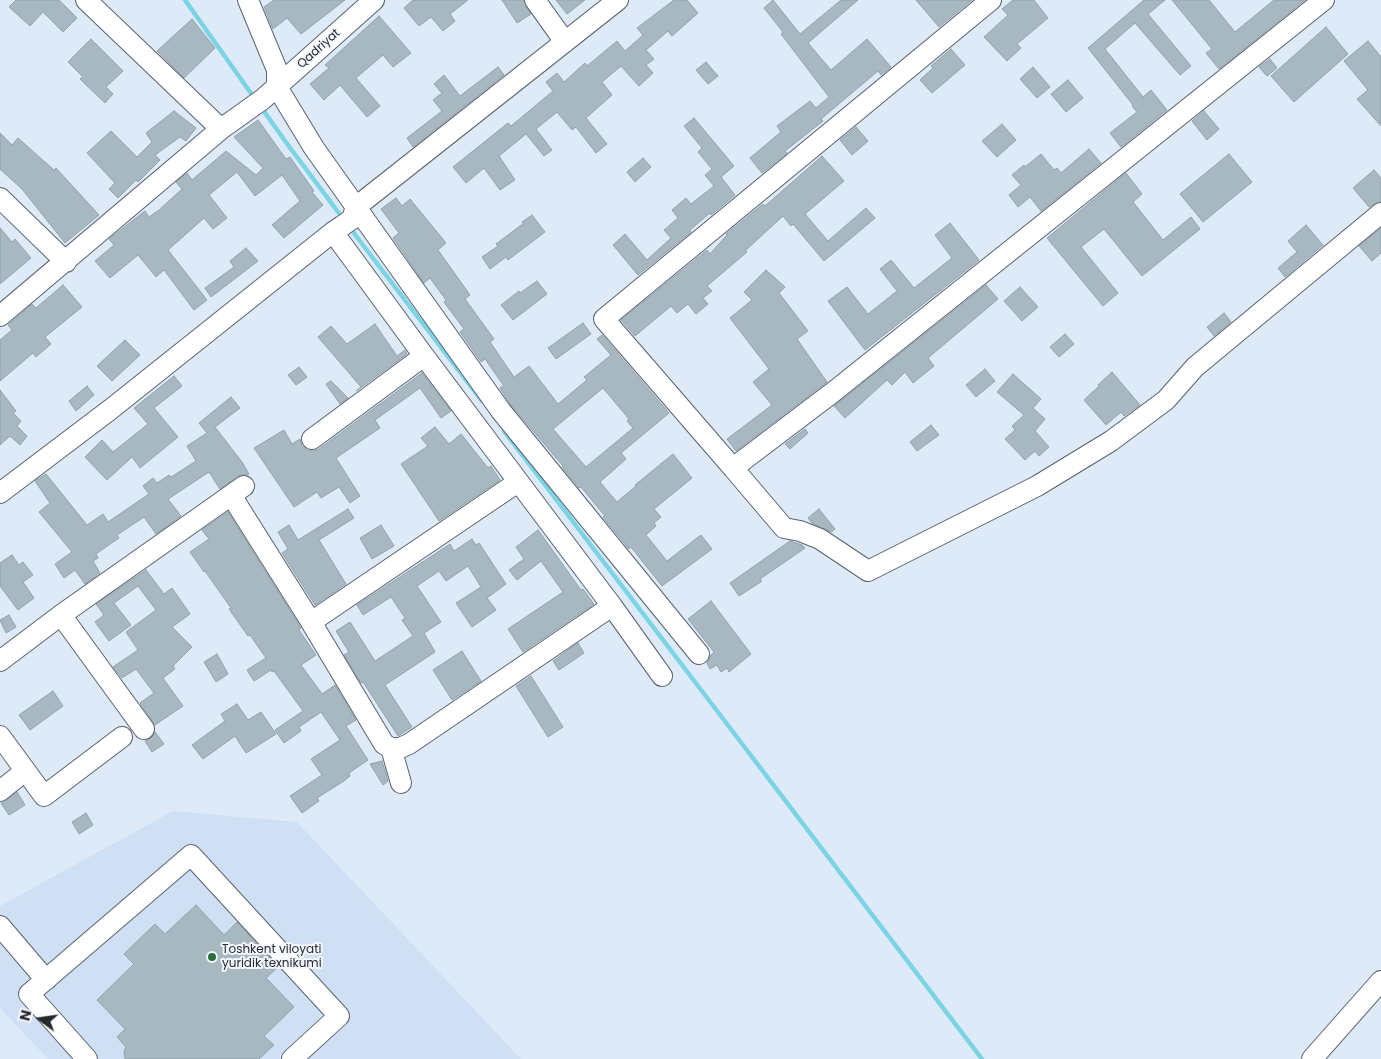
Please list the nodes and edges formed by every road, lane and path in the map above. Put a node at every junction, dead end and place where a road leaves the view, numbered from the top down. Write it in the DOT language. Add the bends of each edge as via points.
graph roads {
  1 [pos="86,0"];
  2 [pos="248,0"];
  3 [pos="374,0"];
  4 [pos="535,0"];
  5 [pos="618,0"];
  6 [pos="991,0"];
  7 [pos="1324,0"];
  8 [pos="565,42"];
  9 [pos="264,98"];
  10 [pos="222,129"];
  11 [pos="0,198"];
  12 [pos="1381,212"];
  13 [pos="345,221"];
  14 [pos="66,262"];
  15 [pos="0,316"];
  16 [pos="424,356"];
  17 [pos="312,438"];
  18 [pos="733,468"];
  19 [pos="518,482"];
  20 [pos="0,492"];
  21 [pos="612,606"];
  22 [pos="61,615"];
  23 [pos="311,622"];
  24 [pos="699,654"];
  25 [pos="0,660"];
  26 [pos="662,676"];
  27 [pos="144,728"];
  28 [pos="0,736"];
  29 [pos="122,737"];
  30 [pos="391,748"];
  31 [pos="25,771"];
  32 [pos="401,783"];
  33 [pos="0,791"];
  34 [pos="0,926"];
  35 [pos="46,980"];
  36 [pos="1381,981"];
  37 [pos="87,1059"];
  38 [pos="292,1059"];
  39 [pos="1312,1059"];
  1 -- 10 [label="street"];
  2 -- 9 [label="street" via="277,70"];
  3 -- 9 [label="street, Qadriyat"];
  4 -- 8 [label="street"];
  5 -- 8 [label="street"];
  6 -- 18 [label="street" via="604,319"];
  7 -- 18 [label="street" via="832,393"];
  8 -- 13 [label="street"];
  9 -- 10 [label="street, Qadriyat"];
  9 -- 13 [label="street" via="314,148"];
  10 -- 14 [label="street, Qadriyat"];
  11 -- 14 [label="street"];
  12 -- 18 [label="street" via="1195,366 1166,400 1111,441 1037,486 868,571 820,539 784,528"];
  13 -- 16 [label="street"];
  13 -- 20 [label="street" via="111,409"];
  13 -- 24 [label="street"];
  14 -- 15 [label="street, Qadriyat"];
  16 -- 17 [label="street"];
  16 -- 19 [label="street"];
  19 -- 21 [label="street"];
  19 -- 23 [label="street"];
  21 -- 26 [label="street"];
  21 -- 30 [label="street" via="409,744"];
  22 -- 23 [label="street" via="237,490"];
  22 -- 25 [label="street"];
  22 -- 27 [label="street"];
  23 -- 30 [label="street" via="384,744"];
  28 -- 31 [label="street"];
  29 -- 31 [label="street" via="44,796"];
  30 -- 32 [label="street"];
  31 -- 33 [label="street"];
  34 -- 35 [label="street"];
  35 -- 37 [label="street" via="29,994"];
  35 -- 38 [label="street" via="191,855 340,1016"];
  36 -- 39 [label="street"];
}
